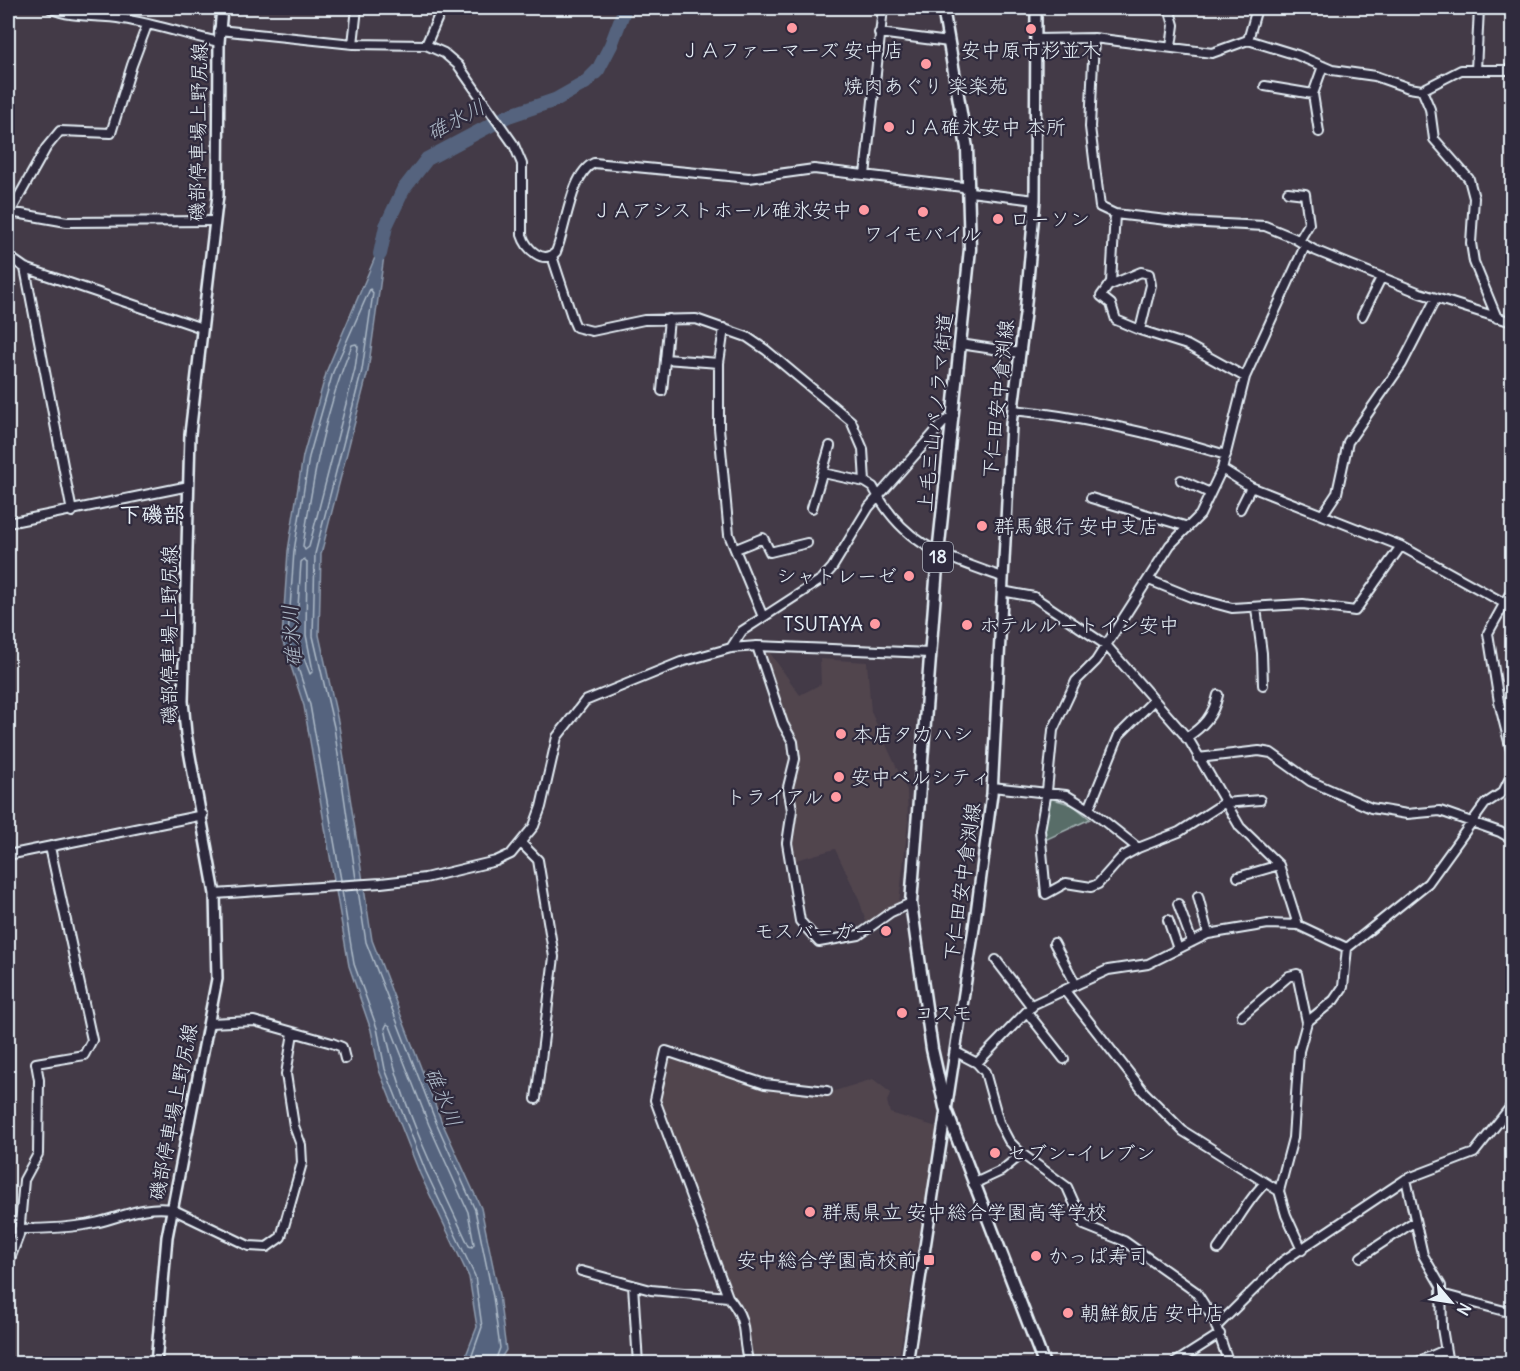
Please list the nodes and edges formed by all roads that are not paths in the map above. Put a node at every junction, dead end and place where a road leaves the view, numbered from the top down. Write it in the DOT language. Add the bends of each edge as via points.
graph roads {
  1 [pos="50,8"];
  2 [pos="113,8"];
  3 [pos="222,8"];
  4 [pos="352,8"];
  5 [pos="357,8"];
  6 [pos="442,8"];
  7 [pos="882,8"];
  8 [pos="943,8"];
  9 [pos="1036,8"];
  10 [pos="1169,8"];
  11 [pos="1257,8"];
  12 [pos="1479,8"];
  13 [pos="112,17"];
  14 [pos="147,25"];
  15 [pos="219,30"];
  16 [pos="879,33"];
  17 [pos="1094,38"];
  18 [pos="1037,39"];
  19 [pos="1248,40"];
  20 [pos="219,42"];
  21 [pos="949,42"];
  22 [pos="353,44"];
  23 [pos="426,45"];
  24 [pos="1171,47"];
  25 [pos="1323,66"];
  26 [pos="1476,70"];
  27 [pos="1512,70"];
  28 [pos="1264,86"];
  29 [pos="1422,90"];
  30 [pos="1313,94"];
  31 [pos="1319,132"];
  32 [pos="865,175"];
  33 [pos="970,192"];
  34 [pos="1288,192"];
  35 [pos="1035,200"];
  36 [pos="9,214"];
  37 [pos="1115,214"];
  38 [pos="215,221"];
  39 [pos="1302,244"];
  40 [pos="8,256"];
  41 [pos="552,256"];
  42 [pos="26,268"];
  43 [pos="1381,278"];
  44 [pos="1108,286"];
  45 [pos="1436,298"];
  46 [pos="1362,316"];
  47 [pos="1497,318"];
  48 [pos="669,319"];
  49 [pos="1512,322"];
  50 [pos="202,328"];
  51 [pos="724,328"];
  52 [pos="1140,330"];
  53 [pos="960,344"];
  54 [pos="1020,352"];
  55 [pos="665,359"];
  56 [pos="718,363"];
  57 [pos="1245,377"];
  58 [pos="662,391"];
  59 [pos="1013,410"];
  60 [pos="954,415"];
  61 [pos="830,446"];
  62 [pos="1226,455"];
  63 [pos="1221,469"];
  64 [pos="823,473"];
  65 [pos="1181,480"];
  66 [pos="865,482"];
  67 [pos="189,486"];
  68 [pos="1251,487"];
  69 [pos="1210,493"];
  70 [pos="878,497"];
  71 [pos="1092,498"];
  72 [pos="812,508"];
  73 [pos="1239,509"];
  74 [pos="72,512"];
  75 [pos="1323,514"];
  76 [pos="8,523"];
  77 [pos="1188,527"];
  78 [pos="807,543"];
  79 [pos="1401,546"];
  80 [pos="736,549"];
  81 [pos="938,554"];
  82 [pos="1002,577"];
  83 [pos="1149,580"];
  84 [pos="1512,590"];
  85 [pos="1002,591"];
  86 [pos="1504,603"];
  87 [pos="1256,608"];
  88 [pos="764,617"];
  89 [pos="1106,645"];
  90 [pos="757,646"];
  91 [pos="731,648"];
  92 [pos="930,653"];
  93 [pos="1263,685"];
  94 [pos="1218,695"];
  95 [pos="1154,700"];
  96 [pos="1186,738"];
  97 [pos="1512,754"];
  98 [pos="1198,758"];
  99 [pos="1512,774"];
  100 [pos="992,787"];
  101 [pos="1047,791"];
  102 [pos="1260,800"];
  103 [pos="1224,803"];
  104 [pos="1089,809"];
  105 [pos="202,814"];
  106 [pos="1473,823"];
  107 [pos="1512,839"];
  108 [pos="522,844"];
  109 [pos="50,848"];
  110 [pos="1138,848"];
  111 [pos="8,855"];
  112 [pos="1279,865"];
  113 [pos="1238,877"];
  114 [pos="215,894"];
  115 [pos="1198,896"];
  116 [pos="911,903"];
  117 [pos="1178,904"];
  118 [pos="1168,920"];
  119 [pos="1298,925"];
  120 [pos="1208,934"];
  121 [pos="1192,942"];
  122 [pos="1054,943"];
  123 [pos="1347,948"];
  124 [pos="1178,949"];
  125 [pos="996,960"];
  126 [pos="1076,985"];
  127 [pos="1065,991"];
  128 [pos="1030,1010"];
  129 [pos="1242,1016"];
  130 [pos="1307,1022"];
  131 [pos="209,1023"];
  132 [pos="293,1033"];
  133 [pos="956,1052"];
  134 [pos="345,1059"];
  135 [pos="1064,1059"];
  136 [pos="977,1063"];
  137 [pos="827,1092"];
  138 [pos="536,1099"];
  139 [pos="1512,1105"];
  140 [pos="945,1107"];
  141 [pos="1022,1154"];
  142 [pos="1406,1179"];
  143 [pos="973,1184"];
  144 [pos="1264,1184"];
  145 [pos="1279,1191"];
  146 [pos="172,1209"];
  147 [pos="1415,1221"];
  148 [pos="20,1229"];
  149 [pos="1218,1249"];
  150 [pos="1302,1250"];
  151 [pos="1361,1257"];
  152 [pos="8,1264"];
  153 [pos="581,1271"];
  154 [pos="633,1285"];
  155 [pos="1441,1294"];
  156 [pos="728,1297"];
  157 [pos="1512,1313"];
  158 [pos="1218,1330"];
  159 [pos="1445,1350"];
  160 [pos="156,1364"];
  161 [pos="638,1364"];
  162 [pos="749,1364"];
  163 [pos="908,1364"];
  164 [pos="1044,1364"];
  165 [pos="1173,1364"];
  166 [pos="1228,1364"];
  167 [pos="1413,1364"];
  168 [pos="1448,1364"];
  1 -- 13 [label="street" via="76,16"];
  2 -- 13 [label="street"];
  3 -- 15 [label="main road, 磯部停車場上野尻線"];
  4 -- 5 [label="street"];
  5 -- 22 [label="street"];
  6 -- 23 [label="street"];
  7 -- 16 [label="street"];
  8 -- 21 [label="highway, 上毛三山パノラマ街道 / 18"];
  9 -- 18 [label="main road, 下仁田安中倉渕線"];
  10 -- 24 [label="street" via="1173,25"];
  11 -- 19 [label="street"];
  12 -- 26 [label="street"];
  13 -- 14 [label="street"];
  14 -- 20 [label="street"];
  14 -- 36 [label="street" via="111,133 60,131 46,148"];
  15 -- 20 [label="main road, 磯部停車場上野尻線"];
  15 -- 22 [label="street"];
  16 -- 21 [label="street"];
  16 -- 32 [label="street"];
  17 -- 18 [label="street"];
  17 -- 24 [label="street"];
  17 -- 37 [label="street" via="1090,127 1100,207"];
  18 -- 35 [label="main road, 下仁田安中倉渕線"];
  19 -- 24 [label="street" via="1212,52"];
  19 -- 25 [label="street"];
  20 -- 38 [label="main road, 磯部停車場上野尻線"];
  21 -- 33 [label="highway, 上毛三山パノラマ街道 / 18" via="967,148"];
  22 -- 23 [label="street"];
  23 -- 41 [label="street" via="458,65 514,145 523,172 525,244 538,255"];
  25 -- 29 [label="street"];
  25 -- 30 [label="street"];
  26 -- 27 [label="street"];
  26 -- 29 [label="street" via="1461,70"];
  28 -- 30 [label="street"];
  29 -- 47 [label="street" via="1430,109 1434,139 1469,178 1474,198 1474,262"];
  30 -- 31 [label="street"];
  32 -- 33 [label="street" via="963,187"];
  32 -- 41 [label="street" via="814,169 749,178 594,163 585,166 578,178 559,245"];
  33 -- 35 [label="street"];
  33 -- 53 [label="highway, 上毛三山パノラマ街道 / 18"];
  34 -- 39 [label="street" via="1305,194 1309,225"];
  35 -- 54 [label="main road, 下仁田安中倉渕線"];
  36 -- 38 [label="street" via="67,222"];
  37 -- 39 [label="street" via="1265,226"];
  37 -- 44 [label="street"];
  38 -- 50 [label="main road, 磯部停車場上野尻線"];
  39 -- 43 [label="street"];
  39 -- 57 [label="street"];
  40 -- 42 [label="street"];
  41 -- 48 [label="street" via="576,327 592,330"];
  42 -- 50 [label="street"];
  42 -- 74 [label="street"];
  43 -- 45 [label="street"];
  43 -- 46 [label="street"];
  44 -- 52 [label="street" via="1101,296 1111,304 1116,320"];
  44 -- 52 [label="street" via="1141,272 1149,274 1151,285"];
  45 -- 47 [label="street"];
  45 -- 75 [label="street" via="1402,364 1348,442 1337,493"];
  47 -- 49 [label="street"];
  48 -- 51 [label="street" via="696,319"];
  48 -- 55 [label="street"];
  50 -- 67 [label="main road, 磯部停車場上野尻線" via="190,434"];
  51 -- 56 [label="street"];
  51 -- 66 [label="street" via="766,350 851,421 863,449"];
  52 -- 57 [label="street" via="1187,345"];
  53 -- 54 [label="street"];
  53 -- 60 [label="highway, 上毛三山パノラマ街道 / 18"];
  54 -- 59 [label="main road, 下仁田安中倉渕線"];
  55 -- 56 [label="street"];
  55 -- 58 [label="street"];
  56 -- 80 [label="street" via="729,535"];
  57 -- 62 [label="street"];
  59 -- 62 [label="street" via="1070,416"];
  59 -- 82 [label="main road, 下仁田安中倉渕線"];
  60 -- 70 [label="street"];
  60 -- 81 [label="highway, 上毛三山パノラマ街道 / 18"];
  61 -- 64 [label="street"];
  62 -- 63 [label="street"];
  63 -- 68 [label="street"];
  63 -- 69 [label="street"];
  64 -- 66 [label="street"];
  64 -- 72 [label="street"];
  65 -- 69 [label="street"];
  66 -- 70 [label="street"];
  67 -- 74 [label="street"];
  67 -- 105 [label="main road, 磯部停車場上野尻線" via="183,701"];
  68 -- 73 [label="street"];
  68 -- 75 [label="street"];
  69 -- 77 [label="street" via="1200,514"];
  70 -- 81 [label="street" via="914,539"];
  70 -- 88 [label="street" via="822,579"];
  71 -- 77 [label="street"];
  74 -- 76 [label="street"];
  75 -- 79 [label="street"];
  77 -- 83 [label="street" via="1170,545"];
  78 -- 80 [label="street" via="770,552 763,538"];
  79 -- 86 [label="street"];
  79 -- 87 [label="street" via="1355,611 1303,604"];
  80 -- 88 [label="street"];
  81 -- 82 [label="street"];
  81 -- 92 [label="highway, 上毛三山パノラマ街道 / 18"];
  82 -- 85 [label="main road, 下仁田安中倉渕線"];
  83 -- 87 [label="street" via="1232,608"];
  83 -- 89 [label="street"];
  84 -- 86 [label="street"];
  85 -- 89 [label="street" via="1034,597"];
  85 -- 100 [label="main road, 下仁田安中倉渕線"];
  86 -- 97 [label="street" via="1488,633"];
  87 -- 93 [label="street"];
  88 -- 91 [label="street" via="742,632"];
  89 -- 95 [label="street"];
  89 -- 101 [label="street" via="1076,681 1053,730"];
  90 -- 91 [label="street"];
  90 -- 92 [label="street"];
  90 -- 116 [label="street" via="783,724 793,742 788,843 800,921 819,942 859,935"];
  91 -- 108 [label="street" via="681,662 585,701 557,737 541,807"];
  92 -- 116 [label="highway, 上毛三山パノラマ街道 / 18"];
  94 -- 96 [label="street" via="1204,726"];
  95 -- 96 [label="street"];
  95 -- 104 [label="street" via="1119,735"];
  96 -- 98 [label="street"];
  98 -- 103 [label="street"];
  98 -- 106 [label="street" via="1271,753 1310,781 1371,808 1407,814 1440,811"];
  99 -- 106 [label="street" via="1503,792 1485,804"];
  100 -- 101 [label="street"];
  100 -- 133 [label="main road, 下仁田安中倉渕線"];
  101 -- 104 [label="street" via="1066,795"];
  101 -- 110 [label="street" via="1040,830 1046,894 1066,883 1091,887 1098,884 1122,857"];
  102 -- 103 [label="street"];
  103 -- 110 [label="street" via="1179,832"];
  103 -- 112 [label="street" via="1240,827"];
  104 -- 110 [label="street"];
  105 -- 109 [label="street"];
  105 -- 114 [label="main road, 磯部停車場上野尻線"];
  106 -- 107 [label="street"];
  106 -- 123 [label="street" via="1428,883"];
  108 -- 114 [label="street" via="511,854 479,867 381,883"];
  108 -- 138 [label="street" via="538,860 554,957"];
  109 -- 111 [label="street"];
  109 -- 148 [label="street" via="92,1040 84,1055 36,1063 38,1154 24,1180"];
  112 -- 113 [label="street"];
  112 -- 119 [label="street"];
  114 -- 131 [label="main road, 磯部停車場上野尻線" via="217,979"];
  115 -- 120 [label="street"];
  116 -- 140 [label="highway, 上毛三山パノラマ街道 / 18" via="932,1049"];
  117 -- 121 [label="street"];
  118 -- 124 [label="street"];
  119 -- 120 [label="street" via="1268,924"];
  119 -- 123 [label="street"];
  120 -- 121 [label="street"];
  121 -- 124 [label="street"];
  122 -- 126 [label="street"];
  123 -- 130 [label="street" via="1343,987 1334,1000"];
  124 -- 126 [label="street" via="1148,964 1108,970"];
  125 -- 128 [label="street"];
  126 -- 127 [label="street"];
  127 -- 128 [label="street"];
  127 -- 144 [label="street" via="1144,1092 1183,1131"];
  128 -- 135 [label="street"];
  128 -- 136 [label="street"];
  129 -- 130 [label="street" via="1289,975 1297,974"];
  130 -- 145 [label="street" via="1299,1051 1293,1138"];
  131 -- 132 [label="street" via="254,1021"];
  131 -- 146 [label="main road, 磯部停車場上野尻線"];
  132 -- 134 [label="street" via="342,1047"];
  132 -- 146 [label="street" via="286,1074 303,1156 281,1237 267,1247 249,1246"];
  133 -- 136 [label="street"];
  133 -- 140 [label="main road, 下仁田安中倉渕線"];
  136 -- 141 [label="street" via="985,1072 999,1122"];
  137 -- 156 [label="street" via="765,1084 666,1051 655,1100"];
  139 -- 142 [label="street" via="1474,1153"];
  140 -- 143 [label="highway, 18"];
  140 -- 163 [label="main road, 下仁田安中倉渕線"];
  141 -- 143 [label="street" via="1001,1172"];
  141 -- 158 [label="street" via="1067,1187 1084,1225 1124,1241 1196,1292"];
  142 -- 147 [label="street"];
  142 -- 150 [label="street"];
  143 -- 164 [label="highway, 18"];
  144 -- 145 [label="street"];
  144 -- 149 [label="street" via="1248,1200 1238,1223"];
  145 -- 150 [label="street"];
  146 -- 148 [label="street" via="146,1207 96,1223"];
  146 -- 160 [label="main road, 磯部停車場上野尻線" via="163,1266"];
  147 -- 151 [label="street"];
  147 -- 155 [label="street" via="1423,1255 1439,1281"];
  148 -- 152 [label="street"];
  150 -- 158 [label="street" via="1264,1277"];
  153 -- 154 [label="street"];
  154 -- 156 [label="street"];
  154 -- 161 [label="street"];
  155 -- 157 [label="street"];
  155 -- 159 [label="street"];
  156 -- 162 [label="street" via="742,1314"];
  158 -- 165 [label="street"];
  158 -- 166 [label="street"];
  159 -- 167 [label="street"];
  159 -- 168 [label="street"];
}
